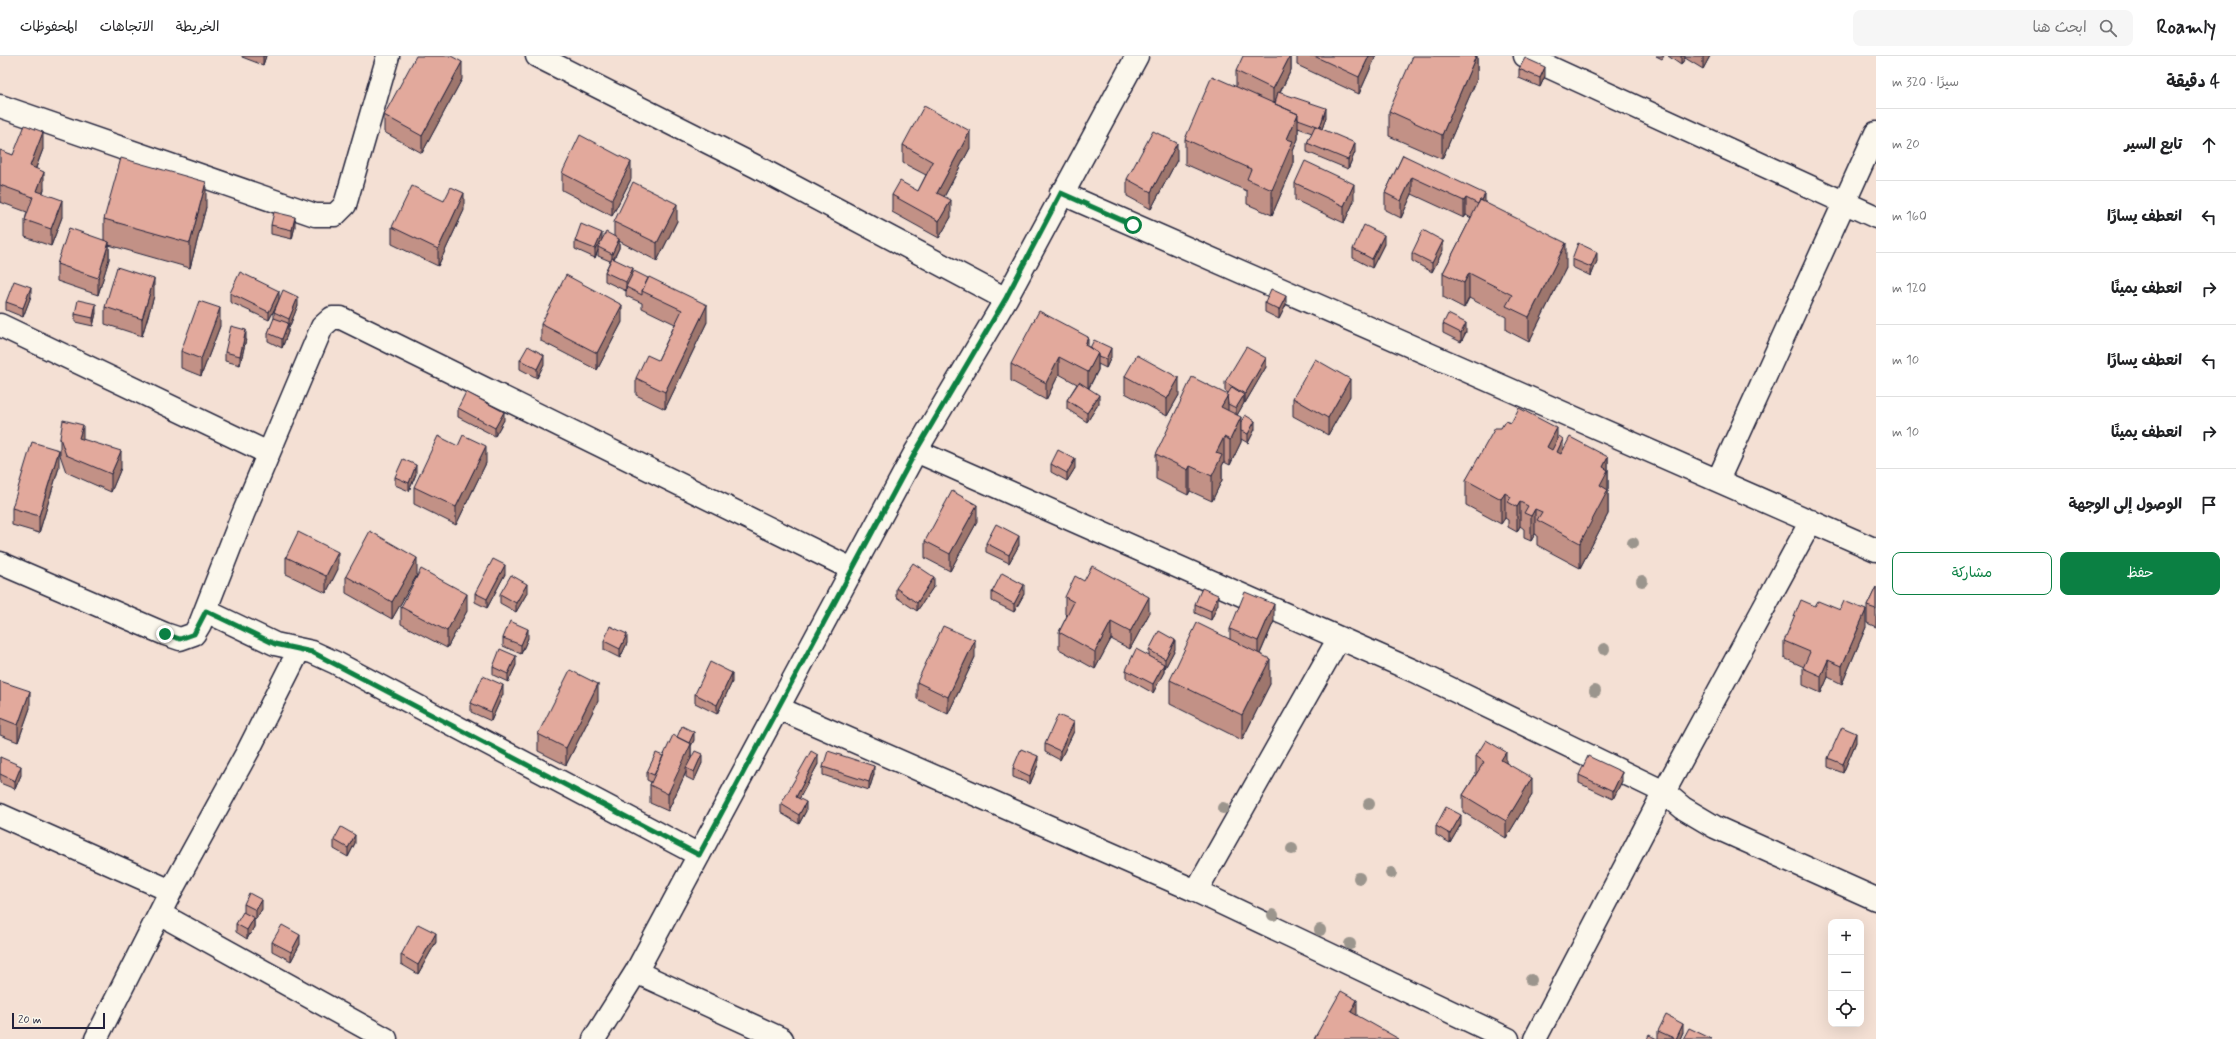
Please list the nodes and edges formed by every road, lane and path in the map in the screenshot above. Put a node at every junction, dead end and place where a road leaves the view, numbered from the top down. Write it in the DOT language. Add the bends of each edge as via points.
graph roads {
  1 [pos="388,56"];
  2 [pos="537,56"];
  3 [pos="1137,56"];
  4 [pos="1525,56"];
  5 [pos="0,106"];
  6 [pos="1876,133"];
  7 [pos="1061,193"];
  8 [pos="1844,203"];
  9 [pos="1876,218"];
  10 [pos="1006,298"];
  11 [pos="0,325"];
  12 [pos="916,451"];
  13 [pos="268,453"];
  14 [pos="1718,480"];
  15 [pos="1811,521"];
  16 [pos="1876,550"];
  17 [pos="0,563"];
  18 [pos="852,569"];
  19 [pos="206,611"];
  20 [pos="1339,638"];
  21 [pos="299,650"];
  22 [pos="778,708"];
  23 [pos="1664,792"];
  24 [pos="0,816"];
  25 [pos="699,855"];
  26 [pos="171,891"];
  27 [pos="1196,891"];
  28 [pos="1876,899"];
  29 [pos="160,914"];
  30 [pos="636,972"];
  31 [pos="96,1039"];
  32 [pos="386,1039"];
  33 [pos="594,1039"];
  34 [pos="782,1039"];
  35 [pos="1508,1039"];
  36 [pos="1534,1039"];
  1 -- 5 [label="street" via="345,205 335,216 315,216"];
  2 -- 10 [label="street" via="757,167"];
  3 -- 7 [label="street"];
  4 -- 8 [label="street"];
  6 -- 8 [label="street"];
  7 -- 10 [label="street"];
  7 -- 14 [label="street"];
  8 -- 9 [label="street"];
  8 -- 14 [label="street"];
  10 -- 12 [label="street"];
  11 -- 13 [label="street"];
  12 -- 18 [label="street"];
  12 -- 20 [label="street"];
  13 -- 18 [label="street" via="322,327 332,318 341,318"];
  13 -- 19 [label="street"];
  14 -- 15 [label="street"];
  15 -- 16 [label="street"];
  15 -- 23 [label="street"];
  17 -- 19 [label="street" via="180,639 194,634"];
  18 -- 22 [label="street"];
  19 -- 21 [label="street" via="275,644"];
  20 -- 23 [label="street" via="1414,671"];
  20 -- 27 [label="street"];
  21 -- 25 [label="street" via="312,652 336,663"];
  21 -- 26 [label="street" via="248,751"];
  22 -- 25 [label="street"];
  22 -- 27 [label="street"];
  23 -- 28 [label="street" via="1682,808 1715,827"];
  23 -- 36 [label="street"];
  24 -- 26 [label="street"];
  25 -- 30 [label="street"];
  26 -- 29 [label="street"];
  27 -- 35 [label="street"];
  29 -- 31 [label="street"];
  29 -- 32 [label="street"];
  30 -- 33 [label="street"];
  30 -- 34 [label="street"];
}
